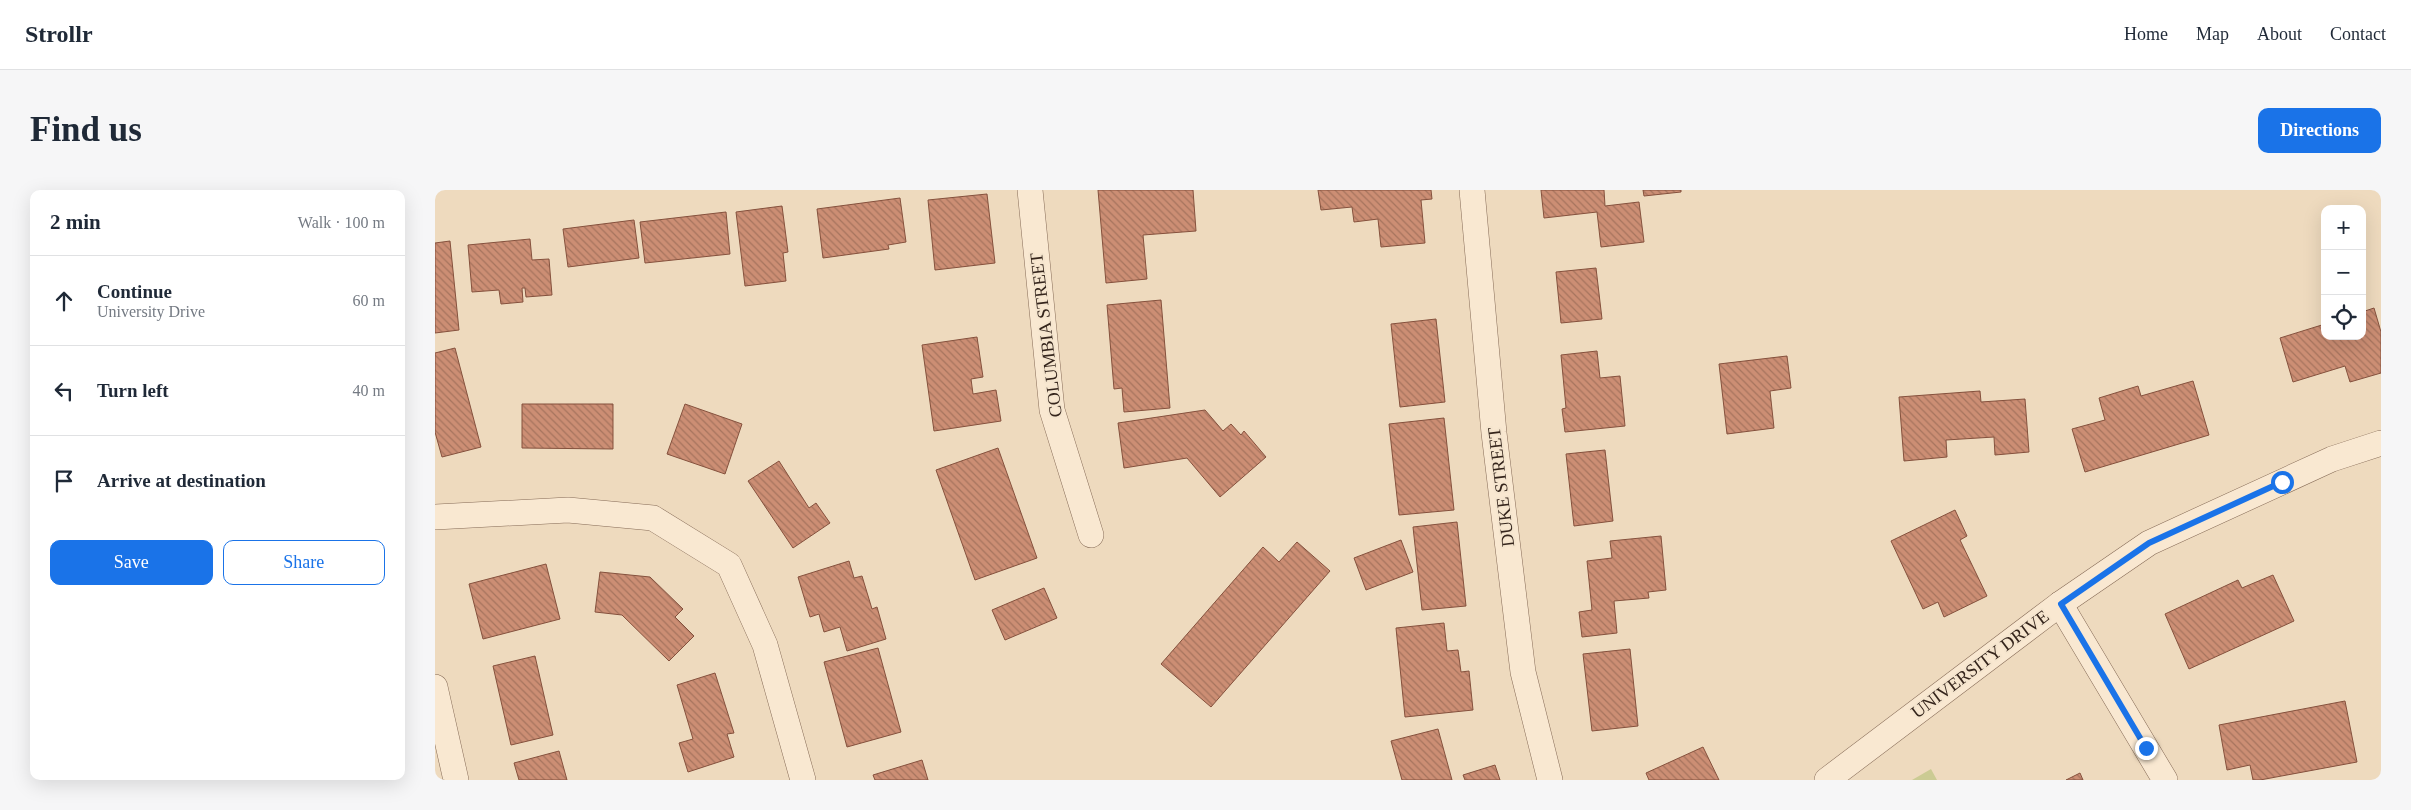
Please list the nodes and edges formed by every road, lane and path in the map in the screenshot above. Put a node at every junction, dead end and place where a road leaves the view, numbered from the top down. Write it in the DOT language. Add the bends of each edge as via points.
graph roads {
  1 [pos="1030,190"];
  2 [pos="1472,190"];
  3 [pos="2381,443"];
  4 [pos="435,517"];
  5 [pos="1091,535"];
  6 [pos="2061,604"];
  7 [pos="435,687"];
  8 [pos="456,780"];
  9 [pos="803,780"];
  10 [pos="1551,780"];
  11 [pos="1827,780"];
  12 [pos="2165,780"];
  1 -- 5 [label="street, COLUMBIA STREET" via="1053,410"];
  2 -- 10 [label="street, DUKE STREET" via="1494,433 1523,672"];
  3 -- 6 [label="street, UNIVERSITY DRIVE" via="2332,459 2149,543"];
  4 -- 9 [label="street" via="568,510 653,518 729,565 765,645"];
  6 -- 11 [label="street, UNIVERSITY DRIVE"];
  6 -- 12 [label="street"];
  7 -- 8 [label="street"];
}
